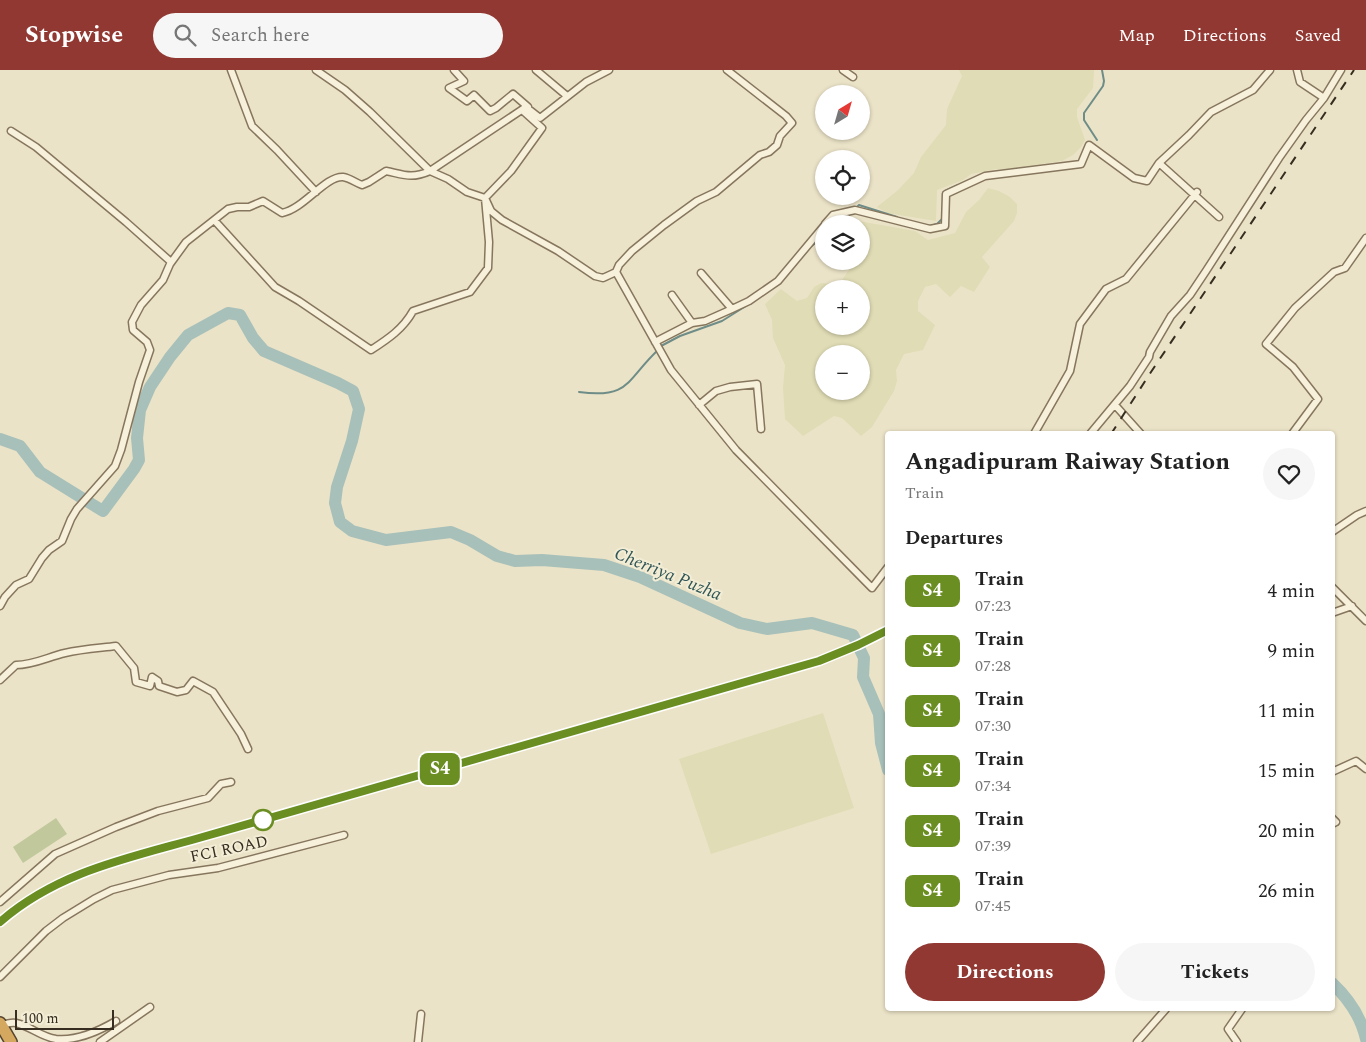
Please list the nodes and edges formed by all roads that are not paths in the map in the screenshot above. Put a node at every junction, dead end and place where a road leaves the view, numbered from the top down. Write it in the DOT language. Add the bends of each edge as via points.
graph roads {
  1 [pos="231,70"];
  2 [pos="316,70"];
  3 [pos="454,70"];
  4 [pos="536,70"];
  5 [pos="609,70"];
  6 [pos="727,70"];
  7 [pos="843,70"];
  8 [pos="1270,70"];
  9 [pos="1297,70"];
  10 [pos="1341,70"];
  11 [pos="853,77"];
  12 [pos="567,96"];
  13 [pos="1324,98"];
  14 [pos="525,108"];
  15 [pos="11,132"];
  16 [pos="1159,163"];
  17 [pos="430,171"];
  18 [pos="316,192"];
  19 [pos="1196,194"];
  20 [pos="485,198"];
  21 [pos="832,215"];
  22 [pos="1219,217"];
  23 [pos="215,221"];
  24 [pos="815,236"];
  25 [pos="1366,238"];
  26 [pos="171,262"];
  27 [pos="616,272"];
  28 [pos="701,273"];
  29 [pos="672,295"];
  30 [pos="732,309"];
  31 [pos="692,323"];
  32 [pos="655,342"];
  33 [pos="699,405"];
  34 [pos="1115,405"];
  35 [pos="762,429"];
  36 [pos="1036,431"];
  37 [pos="1093,431"];
  38 [pos="1138,431"];
  39 [pos="1294,431"];
  40 [pos="1366,511"];
  41 [pos="1335,530"];
  42 [pos="885,571"];
  43 [pos="1335,590"];
  44 [pos="0,606"];
  45 [pos="1352,606"];
  46 [pos="1335,612"];
  47 [pos="1366,621"];
  48 [pos="0,680"];
  49 [pos="248,749"];
  50 [pos="1366,769"];
  51 [pos="1335,771"];
  52 [pos="231,782"];
  53 [pos="344,835"];
  54 [pos="0,902"];
  55 [pos="0,976"];
  56 [pos="150,1008"];
  57 [pos="1164,1011"];
  58 [pos="1241,1011"];
  59 [pos="421,1014"];
  60 [pos="116,1022"];
  61 [pos="1,1024"];
  62 [pos="11,1042"];
  63 [pos="100,1042"];
  64 [pos="418,1042"];
  65 [pos="1137,1042"];
  66 [pos="1237,1042"];
  1 -- 18 [label="street" via="252,126"];
  2 -- 17 [label="street" via="370,112"];
  3 -- 14 [label="street" via="464,81 450,88 466,101 474,95 490,111 513,94"];
  4 -- 12 [label="street"];
  5 -- 12 [label="street"];
  6 -- 27 [label="street" via="792,123 769,152 760,155 716,192 696,200 664,225 632,251"];
  7 -- 11 [label="street"];
  8 -- 16 [label="street" via="1253,90 1211,112"];
  9 -- 13 [label="street" via="1300,82"];
  10 -- 13 [label="street"];
  12 -- 14 [label="street" via="540,118"];
  13 -- 34 [label="street" via="1279,158"];
  14 -- 17 [label="street"];
  14 -- 20 [label="street" via="542,128"];
  15 -- 26 [label="street" via="36,147"];
  16 -- 19 [label="street"];
  16 -- 21 [label="street" via="1147,180 1134,178 1088,145 1081,164 985,176 946,194 945,226 930,229 855,210"];
  17 -- 18 [label="street" via="408,177 386,170 362,185 340,177"];
  17 -- 20 [label="street" via="467,192"];
  18 -- 23 [label="street" via="289,212 282,213 263,201 249,207 228,209"];
  19 -- 22 [label="street"];
  19 -- 36 [label="street" via="1126,279 1106,289 1080,324 1070,371"];
  20 -- 23 [label="street" via="488,268 470,292 413,311 406,323 370,350 275,287"];
  20 -- 27 [label="street" via="491,211 502,220 595,276 603,278"];
  23 -- 26 [label="street" via="186,242"];
  24 -- 30 [label="street" via="778,281"];
  25 -- 39 [label="street" via="1345,268 1334,272 1295,308 1266,344 1293,367 1318,399"];
  26 -- 44 [label="street" via="163,280 141,305 132,322 133,330 147,342 150,350 115,466 77,509 62,541 49,550 30,579 16,585"];
  27 -- 32 [label="street"];
  28 -- 30 [label="street"];
  29 -- 31 [label="street"];
  30 -- 31 [label="street" via="705,322"];
  31 -- 32 [label="street"];
  32 -- 33 [label="street" via="671,370"];
  33 -- 35 [label="street" via="716,391 757,384"];
  33 -- 42 [label="street" via="736,450 872,588"];
  34 -- 37 [label="street"];
  34 -- 38 [label="street"];
  40 -- 41 [label="street"];
  43 -- 45 [label="street"];
  45 -- 46 [label="street"];
  45 -- 47 [label="street"];
  48 -- 49 [label="street" via="16,665 30,665 67,653 116,646 134,668 136,682 150,686 152,677 159,686 177,692 186,690 193,681 213,692"];
  50 -- 51 [label="street" via="1356,761"];
  52 -- 54 [label="street" via="222,784 208,798 116,826 55,854"];
  53 -- 55 [label="street, FCI ROAD" via="218,868 169,875 112,890 46,931"];
  56 -- 63 [label="street"];
  57 -- 65 [label="street"];
  58 -- 66 [label="street" via="1228,1029"];
  59 -- 64 [label="street"];
  60 -- 61 [label="street" via="95,1032 66,1039 46,1037 15,1023"];
  61 -- 62 [label="highway"];
}
